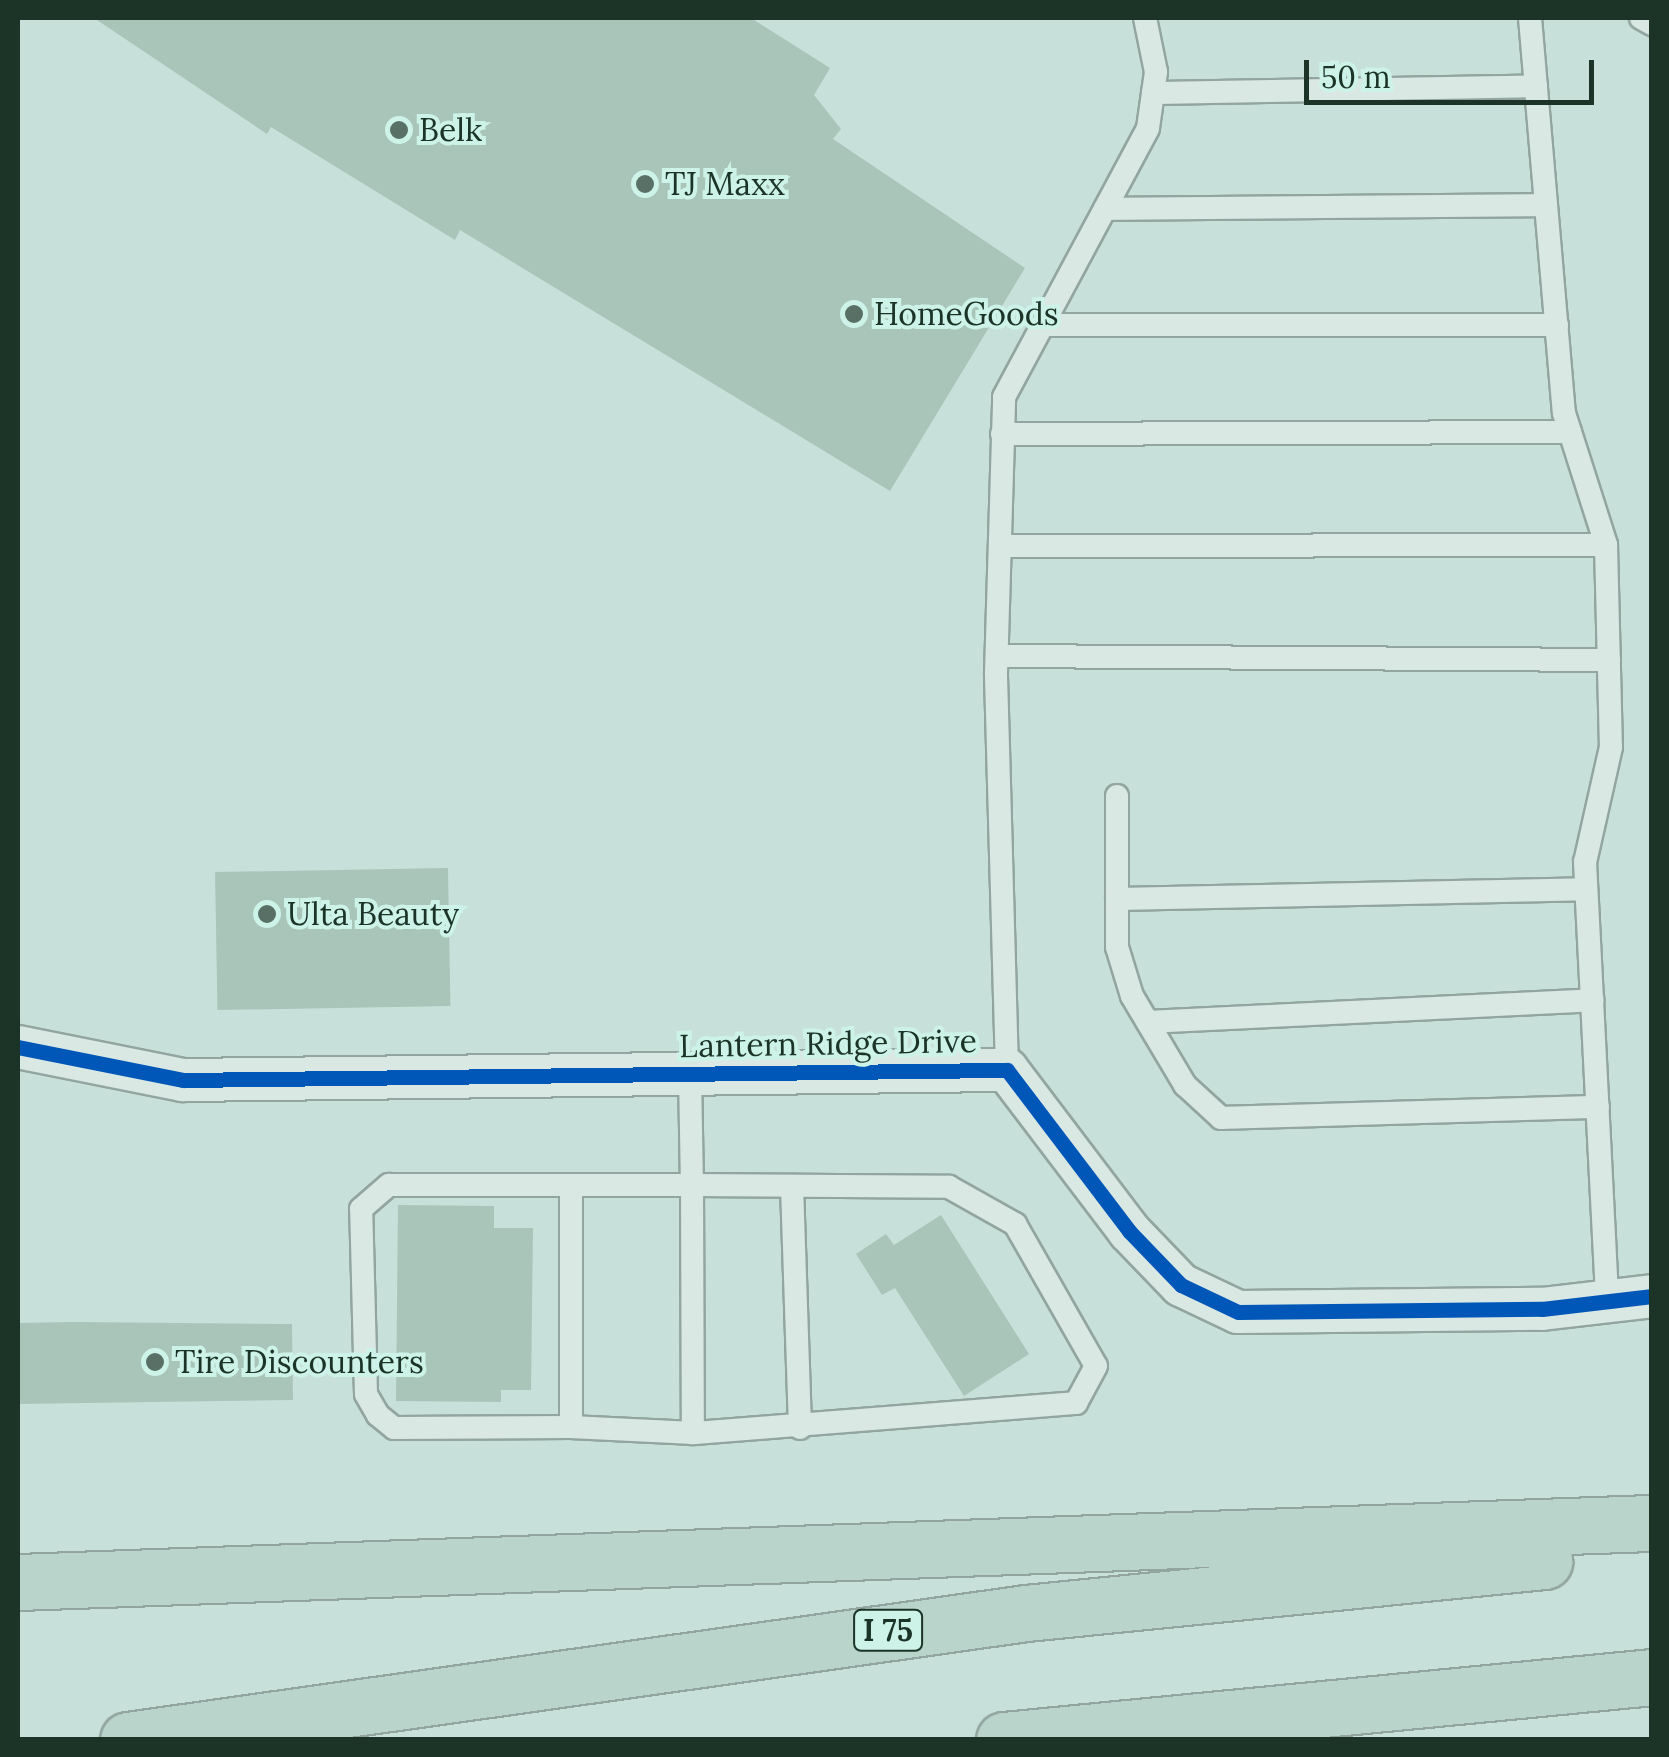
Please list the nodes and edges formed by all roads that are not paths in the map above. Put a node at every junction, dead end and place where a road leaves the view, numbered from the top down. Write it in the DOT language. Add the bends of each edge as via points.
graph roads {
  1 [pos="1145,18"];
  2 [pos="1530,18"];
  3 [pos="1641,18"];
  4 [pos="1652,24"];
  5 [pos="1536,86"];
  6 [pos="1153,93"];
  7 [pos="1546,206"];
  8 [pos="1104,209"];
  9 [pos="1557,324"];
  10 [pos="1042,325"];
  11 [pos="1570,432"];
  12 [pos="1002,434"];
  13 [pos="1606,545"];
  14 [pos="1000,546"];
  15 [pos="996,656"];
  16 [pos="1609,660"];
  17 [pos="1117,796"];
  18 [pos="1586,889"];
  19 [pos="1117,899"];
  20 [pos="1592,1000"];
  21 [pos="1148,1022"];
  22 [pos="18,1047"];
  23 [pos="1007,1070"];
  24 [pos="690,1074"];
  25 [pos="1598,1107"];
  26 [pos="571,1185"];
  27 [pos="692,1185"];
  28 [pos="792,1186"];
  29 [pos="1652,1296"];
  30 [pos="1607,1304"];
  31 [pos="571,1427"];
  32 [pos="800,1428"];
  33 [pos="693,1433"];
  34 [pos="1652,1523"];
  35 [pos="1652,1553"];
  36 [pos="18,1582"];
  37 [pos="1652,1677"];
  38 [pos="128,1740"];
  39 [pos="1004,1740"];
  1 -- 6 [label="lane"];
  2 -- 5 [label="lane"];
  3 -- 4 [label="lane"];
  5 -- 6 [label="lane"];
  5 -- 7 [label="lane"];
  6 -- 8 [label="lane" via="1148,128"];
  7 -- 8 [label="lane"];
  7 -- 9 [label="lane"];
  8 -- 10 [label="lane"];
  9 -- 10 [label="lane"];
  9 -- 11 [label="lane"];
  10 -- 12 [label="lane" via="1004,396"];
  11 -- 12 [label="lane"];
  11 -- 13 [label="lane"];
  12 -- 14 [label="lane"];
  13 -- 14 [label="lane"];
  13 -- 16 [label="lane"];
  14 -- 15 [label="lane"];
  15 -- 16 [label="lane"];
  15 -- 23 [label="lane"];
  16 -- 18 [label="lane" via="1611,747"];
  17 -- 19 [label="lane"];
  18 -- 19 [label="lane"];
  18 -- 20 [label="lane"];
  19 -- 21 [label="lane" via="1117,948"];
  20 -- 21 [label="lane"];
  20 -- 25 [label="lane"];
  21 -- 25 [label="lane" via="1184,1085 1222,1118"];
  22 -- 24 [label="street, Lantern Ridge Drive" via="183,1080"];
  23 -- 24 [label="street, Lantern Ridge Drive"];
  23 -- 30 [label="street, Lantern Ridge Drive" via="1181,1285 1238,1312"];
  24 -- 27 [label="lane"];
  25 -- 30 [label="lane"];
  26 -- 27 [label="lane"];
  26 -- 31 [label="lane"];
  26 -- 31 [label="lane" via="390,1185 362,1209 366,1394 378,1414 394,1428"];
  27 -- 28 [label="lane"];
  27 -- 33 [label="lane"];
  28 -- 32 [label="lane"];
  28 -- 32 [label="lane" via="949,1187 1015,1224 1096,1366 1076,1403"];
  29 -- 30 [label="street, Lantern Ridge Drive"];
  31 -- 33 [label="lane"];
  32 -- 33 [label="lane"];
  34 -- 36 [label="highway"];
  35 -- 38 [label="highway, I 75" via="1044,1610"];
  37 -- 39 [label="highway"];
}
